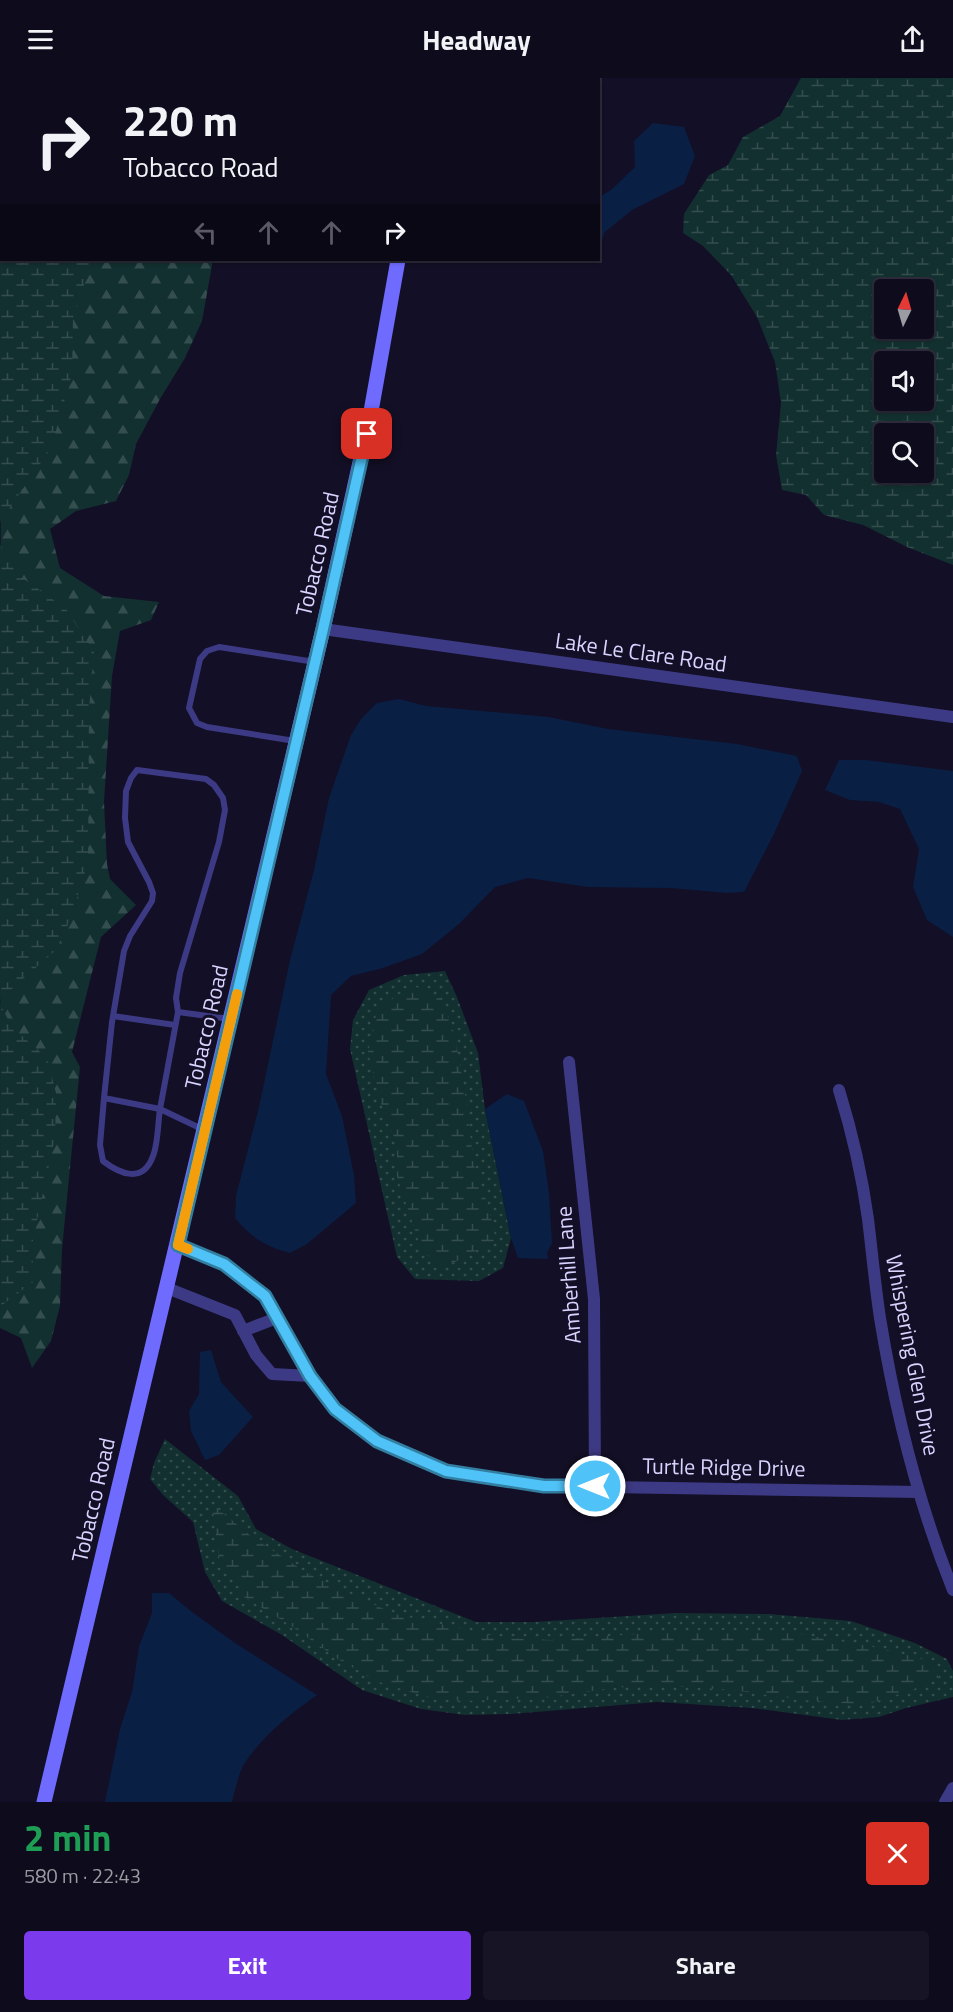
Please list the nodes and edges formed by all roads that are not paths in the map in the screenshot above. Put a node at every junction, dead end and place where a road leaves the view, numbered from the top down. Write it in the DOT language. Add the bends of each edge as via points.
graph roads {
  1 [pos="398,261"];
  2 [pos="323,629"];
  3 [pos="315,662"];
  4 [pos="953,717"];
  5 [pos="297,741"];
  6 [pos="178,1012"];
  7 [pos="113,1017"];
  8 [pos="231,1019"];
  9 [pos="176,1025"];
  10 [pos="569,1062"];
  11 [pos="839,1090"];
  12 [pos="104,1098"];
  13 [pos="160,1109"];
  14 [pos="205,1130"];
  15 [pos="178,1245"];
  16 [pos="167,1288"];
  17 [pos="277,1318"];
  18 [pos="243,1331"];
  19 [pos="310,1376"];
  20 [pos="595,1486"];
  21 [pos="919,1492"];
  22 [pos="953,1590"];
  23 [pos="953,1788"];
  24 [pos="44,1802"];
  25 [pos="945,1802"];
  1 -- 2 [label="street, Tobacco Road" via="370,417"];
  2 -- 3 [label="street, Tobacco Road"];
  2 -- 4 [label="street, Lake Le Clare Road"];
  3 -- 5 [label="street, Tobacco Road"];
  3 -- 5 [label="lane" via="219,647 207,651 201,659 189,708 197,723 207,727"];
  5 -- 8 [label="street, Tobacco Road"];
  6 -- 7 [label="lane" via="180,973 219,842 225,810 223,798 206,779 137,770 126,792 128,842 153,893 124,951"];
  6 -- 8 [label="lane"];
  6 -- 9 [label="lane"];
  7 -- 9 [label="lane"];
  7 -- 12 [label="lane"];
  8 -- 14 [label="street, Tobacco Road"];
  9 -- 13 [label="lane"];
  10 -- 20 [label="street, Amberhill Lane" via="594,1299"];
  11 -- 21 [label="street, Whispering Glen Drive" via="852,1133 868,1217 896,1404"];
  12 -- 13 [label="lane"];
  12 -- 13 [label="lane" via="100,1145 103,1161 118,1172 131,1175 144,1169 153,1157"];
  13 -- 14 [label="lane"];
  14 -- 15 [label="street, Tobacco Road"];
  15 -- 16 [label="street, Tobacco Road"];
  15 -- 17 [label="street, Turtle Ridge Drive" via="224,1264 265,1296"];
  16 -- 18 [label="street" via="235,1315"];
  16 -- 24 [label="street, Tobacco Road"];
  17 -- 18 [label="street"];
  17 -- 19 [label="street, Turtle Ridge Drive"];
  18 -- 19 [label="street" via="272,1374"];
  19 -- 20 [label="street, Turtle Ridge Drive" via="335,1409 377,1441 446,1471 544,1486"];
  20 -- 21 [label="street, Turtle Ridge Drive"];
  21 -- 22 [label="street, Whispering Glen Drive"];
  23 -- 25 [label="street"];
}
